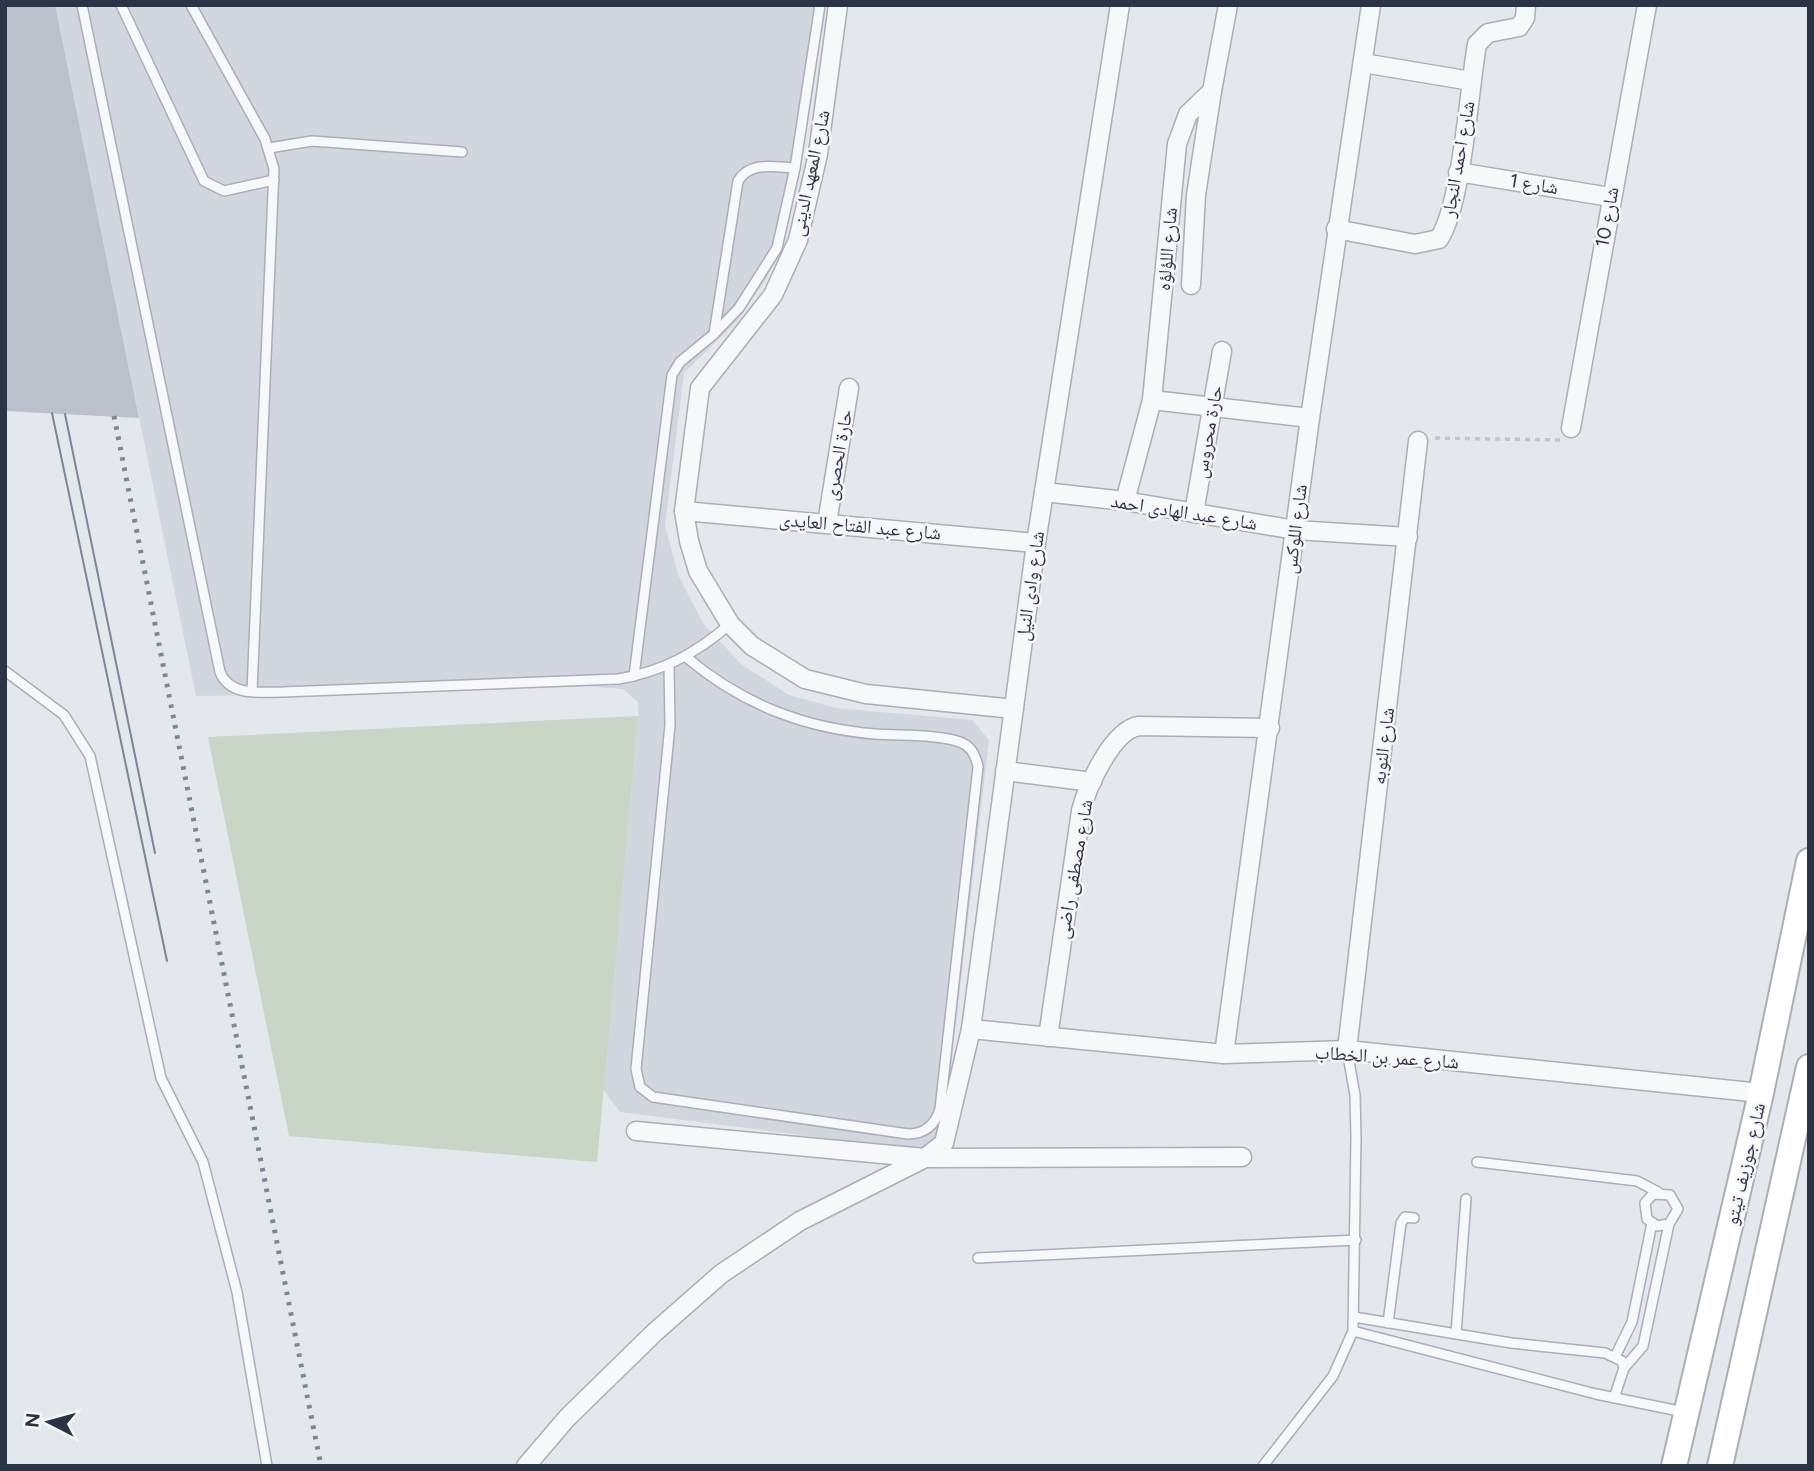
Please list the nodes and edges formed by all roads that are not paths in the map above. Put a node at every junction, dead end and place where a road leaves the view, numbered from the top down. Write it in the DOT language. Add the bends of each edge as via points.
graph roads {
  1 [pos="82,5"];
  2 [pos="121,5"];
  3 [pos="191,5"];
  4 [pos="820,5"];
  5 [pos="838,5"];
  6 [pos="1120,5"];
  7 [pos="1228,5"];
  8 [pos="1371,5"];
  9 [pos="1526,5"];
  10 [pos="1647,5"];
  11 [pos="1363,63"];
  12 [pos="1471,80"];
  13 [pos="1212,91"];
  14 [pos="270,148"];
  15 [pos="462,152"];
  16 [pos="794,168"];
  17 [pos="1458,172"];
  18 [pos="274,180"];
  19 [pos="1611,197"];
  20 [pos="1336,229"];
  21 [pos="1191,285"];
  22 [pos="714,334"];
  23 [pos="1222,351"];
  24 [pos="849,388"];
  25 [pos="1152,400"];
  26 [pos="1212,406"];
  27 [pos="1310,418"];
  28 [pos="1570,428"];
  29 [pos="1418,441"];
  30 [pos="1044,492"];
  31 [pos="1125,502"];
  32 [pos="684,511"];
  33 [pos="1194,513"];
  34 [pos="827,523"];
  35 [pos="1295,530"];
  36 [pos="1408,537"];
  37 [pos="1036,543"];
  38 [pos="730,624"];
  39 [pos="686,657"];
  40 [pos="669,665"];
  41 [pos="5,671"];
  42 [pos="634,676"];
  43 [pos="252,691"];
  44 [pos="1014,709"];
  45 [pos="1270,728"];
  46 [pos="1005,771"];
  47 [pos="1092,782"];
  48 [pos="1809,861"];
  49 [pos="971,1030"];
  50 [pos="1048,1037"];
  51 [pos="1347,1050"];
  52 [pos="1224,1054"];
  53 [pos="1809,1067"];
  54 [pos="1761,1093"];
  55 [pos="636,1131"];
  56 [pos="1242,1157"];
  57 [pos="925,1158"];
  58 [pos="1477,1162"];
  59 [pos="1658,1192"];
  60 [pos="1466,1199"];
  61 [pos="1414,1218"];
  62 [pos="1652,1223"];
  63 [pos="1669,1224"];
  64 [pos="1356,1240"];
  65 [pos="978,1258"];
  66 [pos="1354,1317"];
  67 [pos="1388,1323"];
  68 [pos="1353,1331"];
  69 [pos="1456,1334"];
  70 [pos="1615,1357"];
  71 [pos="1624,1368"];
  72 [pos="1614,1398"];
  73 [pos="1687,1413"];
  74 [pos="267,1466"];
  75 [pos="526,1466"];
  76 [pos="1264,1466"];
  77 [pos="1674,1466"];
  78 [pos="1720,1466"];
  1 -- 43 [label="lane" via="220,672 233,689"];
  2 -- 18 [label="lane" via="204,181 231,191"];
  3 -- 14 [label="lane"];
  4 -- 16 [label="lane"];
  5 -- 32 [label="street, شارع المعهد الدينى" via="818,154 798,240 773,295 700,388"];
  6 -- 30 [label="street, شارع وادى النيل"];
  7 -- 13 [label="street"];
  8 -- 11 [label="street, شارع اللوكس"];
  9 -- 12 [label="street, شارع احمد النجار" via="1519,27 1479,39"];
  10 -- 19 [label="street, شارع 10"];
  11 -- 12 [label="street"];
  11 -- 20 [label="street, شارع اللوكس"];
  12 -- 17 [label="street, شارع احمد النجار"];
  13 -- 21 [label="street" via="1196,195"];
  13 -- 25 [label="street, شارع اللؤلؤه" via="1188,114 1177,144"];
  14 -- 15 [label="lane" via="312,141"];
  14 -- 18 [label="lane"];
  16 -- 22 [label="lane" via="782,232 770,262"];
  16 -- 22 [label="lane" via="758,167 738,181"];
  17 -- 19 [label="street, شارع 1"];
  17 -- 20 [label="street, شارع احمد النجار" via="1439,239 1415,244"];
  18 -- 43 [label="lane"];
  19 -- 28 [label="street, شارع 10"];
  20 -- 27 [label="street, شارع اللوكس"];
  22 -- 42 [label="lane" via="680,362 671,382"];
  23 -- 26 [label="street, حارة محروس"];
  24 -- 34 [label="street, حارة الحصرى"];
  25 -- 26 [label="street"];
  25 -- 31 [label="street, شارع اللؤلؤه"];
  26 -- 27 [label="street"];
  26 -- 33 [label="street, حارة محروس"];
  27 -- 35 [label="street, شارع اللوكس"];
  29 -- 36 [label="street, شارع النوبه"];
  30 -- 31 [label="street, شارع عبد الهادى احمد"];
  30 -- 37 [label="street, شارع وادى النيل"];
  31 -- 33 [label="street, شارع عبد الهادى احمد"];
  32 -- 34 [label="street, شارع عبد الفتاح العايدى"];
  32 -- 38 [label="street, شارع المعهد الدينى" via="698,571"];
  33 -- 35 [label="street, شارع عبد الهادى احمد"];
  34 -- 37 [label="street, شارع عبد الفتاح العايدى"];
  35 -- 36 [label="street, شارع عبد الهادى احمد"];
  35 -- 45 [label="street, شارع اللوكس"];
  36 -- 51 [label="street, شارع النوبه"];
  37 -- 44 [label="street, شارع وادى النيل"];
  38 -- 39 [label="lane"];
  38 -- 44 [label="street, شارع المعهد الدينى" via="777,664 835,689"];
  39 -- 40 [label="lane"];
  39 -- 40 [label="lane" via="736,694 793,719 853,732 958,741 974,753 978,767 940,1109 934,1123 922,1132 908,1134 653,1097 640,1087 635,1069 670,725"];
  40 -- 42 [label="lane"];
  41 -- 74 [label="lane" via="64,715 93,764 161,1079 203,1162 237,1292"];
  42 -- 43 [label="lane"];
  44 -- 46 [label="street, شارع وادى النيل"];
  45 -- 47 [label="street, شارع مصطفى راضى" via="1132,727 1120,734"];
  45 -- 52 [label="street, شارع اللوكس"];
  46 -- 47 [label="street"];
  46 -- 49 [label="street, شارع وادى النيل"];
  47 -- 50 [label="street, شارع مصطفى راضى" via="1081,811"];
  48 -- 54 [label="main road, شارع جوزيف تيتو"];
  49 -- 50 [label="street, شارع عمر بن الخطاب"];
  49 -- 57 [label="street, شارع وادى النيل" via="944,1143"];
  50 -- 52 [label="street, شارع عمر بن الخطاب"];
  51 -- 52 [label="street, شارع عمر بن الخطاب"];
  51 -- 54 [label="street, شارع عمر بن الخطاب"];
  51 -- 64 [label="lane" via="1356,1115"];
  53 -- 78 [label="main road"];
  54 -- 73 [label="main road, شارع جوزيف تيتو"];
  55 -- 57 [label="street"];
  56 -- 57 [label="street"];
  57 -- 75 [label="street" via="800,1221 721,1274 567,1418"];
  58 -- 59 [label="lane" via="1637,1181"];
  59 -- 62 [label="lane" via="1645,1203 1645,1214"];
  59 -- 63 [label="lane" via="1670,1195 1677,1204"];
  60 -- 69 [label="lane"];
  61 -- 67 [label="lane" via="1405,1217 1401,1223"];
  62 -- 63 [label="lane"];
  62 -- 70 [label="lane" via="1632,1322"];
  63 -- 71 [label="lane" via="1647,1332 1635,1358"];
  64 -- 65 [label="lane"];
  64 -- 66 [label="lane"];
  66 -- 67 [label="lane"];
  66 -- 68 [label="lane"];
  67 -- 69 [label="lane"];
  68 -- 72 [label="lane"];
  68 -- 76 [label="lane" via="1333,1376"];
  69 -- 70 [label="lane"];
  70 -- 71 [label="lane"];
  71 -- 72 [label="lane"];
  72 -- 73 [label="lane"];
  73 -- 77 [label="main road, شارع جوزيف تيتو"];
}
